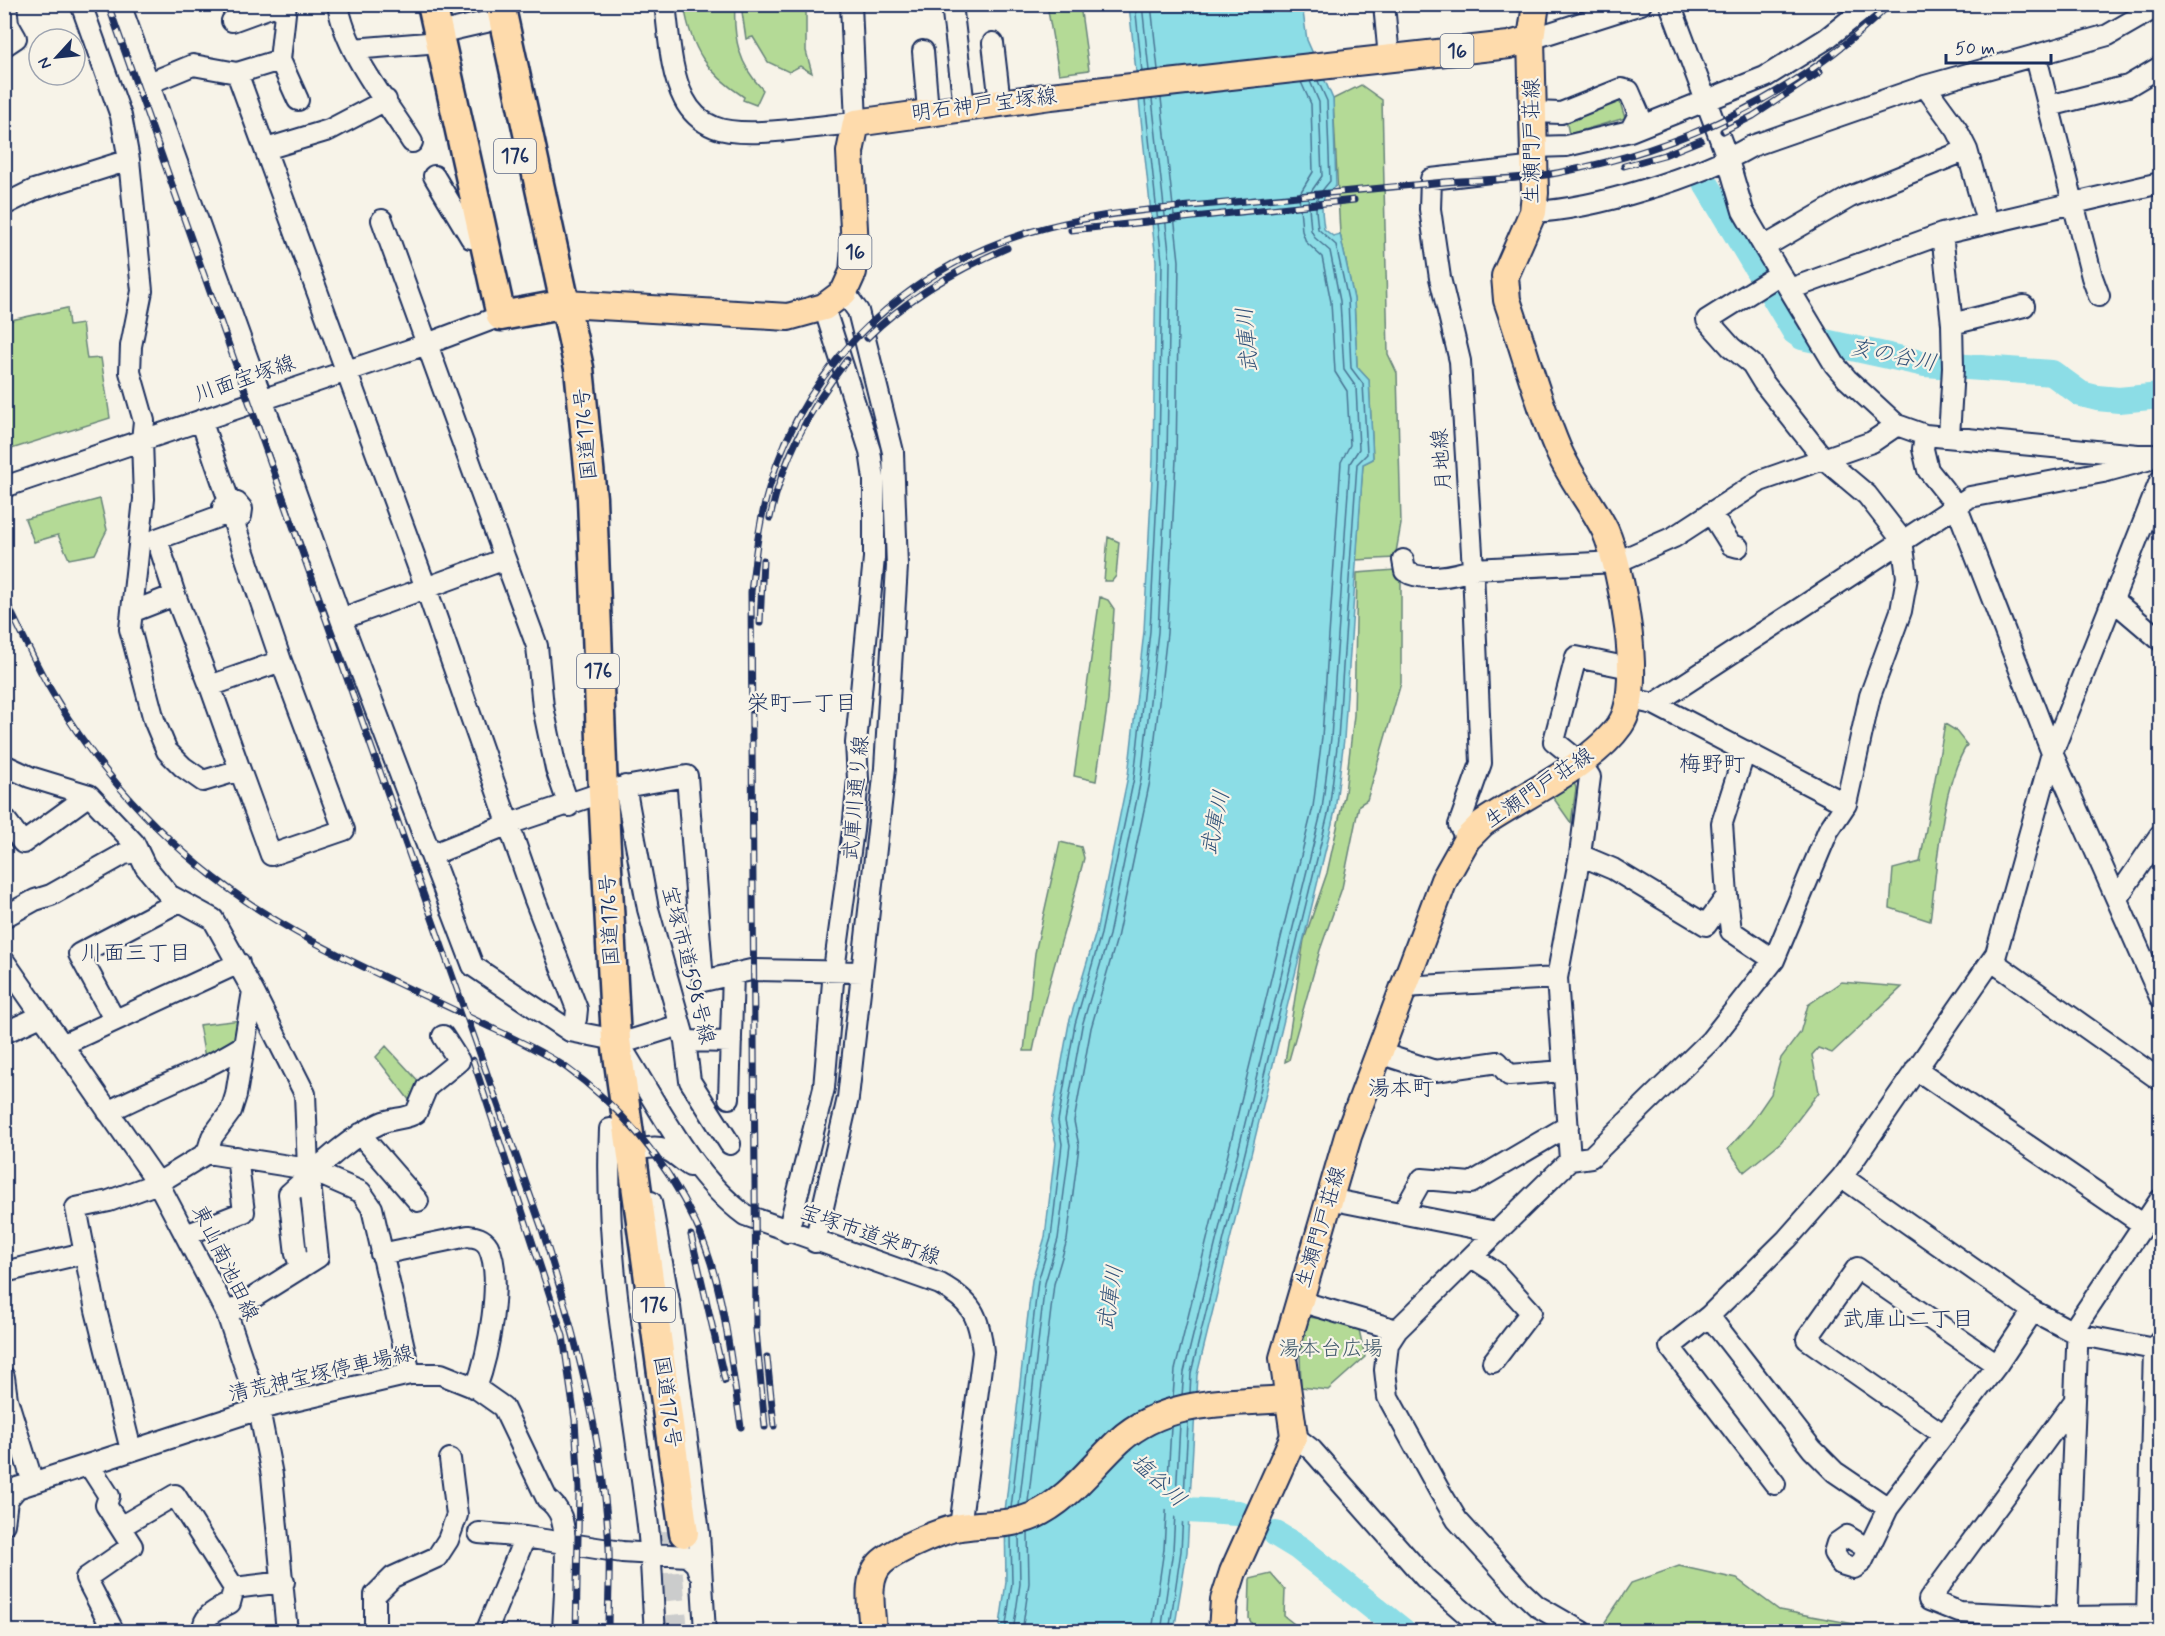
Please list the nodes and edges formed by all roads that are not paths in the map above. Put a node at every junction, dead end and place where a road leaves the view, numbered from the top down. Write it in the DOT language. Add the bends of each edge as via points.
graph roads {
  1 [pos="6,4"];
  2 [pos="81,4"];
  3 [pos="120,4"];
  4 [pos="279,4"];
  5 [pos="286,4"];
  6 [pos="338,4"];
  7 [pos="432,4"];
  8 [pos="665,4"];
  9 [pos="851,4"];
  10 [pos="952,4"];
  11 [pos="1384,4"];
  12 [pos="1536,4"];
  13 [pos="1641,4"];
  14 [pos="1670,4"];
  15 [pos="1870,4"];
  16 [pos="2160,5"];
  17 [pos="489,10"];
  18 [pos="232,21"];
  19 [pos="439,37"];
  20 [pos="1531,39"];
  21 [pos="993,43"];
  22 [pos="4,46"];
  23 [pos="353,49"];
  24 [pos="923,51"];
  25 [pos="2036,57"];
  26 [pos="1386,58"];
  27 [pos="280,60"];
  28 [pos="2160,67"];
  29 [pos="237,73"];
  30 [pos="147,84"];
  31 [pos="1925,86"];
  32 [pos="298,100"];
  33 [pos="386,100"];
  34 [pos="1706,102"];
  35 [pos="1000,103"];
  36 [pos="2049,106"];
  37 [pos="964,107"];
  38 [pos="928,111"];
  39 [pos="1533,112"];
  40 [pos="856,123"];
  41 [pos="1630,131"];
  42 [pos="412,142"];
  43 [pos="266,149"];
  44 [pos="1967,150"];
  45 [pos="1535,157"];
  46 [pos="129,160"];
  47 [pos="1728,160"];
  48 [pos="434,176"];
  49 [pos="2160,183"];
  50 [pos="2074,202"];
  51 [pos="4,205"];
  52 [pos="1533,213"];
  53 [pos="382,220"];
  54 [pos="1987,222"];
  55 [pos="1942,234"];
  56 [pos="483,236"];
  57 [pos="1764,247"];
  58 [pos="1776,281"];
  59 [pos="844,292"];
  60 [pos="2099,296"];
  61 [pos="557,306"];
  62 [pos="2024,306"];
  63 [pos="824,307"];
  64 [pos="501,316"];
  65 [pos="1952,324"];
  66 [pos="427,344"];
  67 [pos="866,346"];
  68 [pos="843,363"];
  69 [pos="346,369"];
  70 [pos="262,399"];
  71 [pos="201,420"];
  72 [pos="1897,425"];
  73 [pos="1925,435"];
  74 [pos="1949,437"];
  75 [pos="142,440"];
  76 [pos="2160,455"];
  77 [pos="1823,458"];
  78 [pos="2160,481"];
  79 [pos="4,487"];
  80 [pos="1956,504"];
  81 [pos="229,513"];
  82 [pos="1711,513"];
  83 [pos="1902,540"];
  84 [pos="1738,547"];
  85 [pos="505,559"];
  86 [pos="1402,560"];
  87 [pos="1617,562"];
  88 [pos="1473,569"];
  89 [pos="426,588"];
  90 [pos="175,595"];
  91 [pos="2113,600"];
  92 [pos="134,611"];
  93 [pos="341,619"];
  94 [pos="2160,640"];
  95 [pos="280,661"];
  96 [pos="1630,668"];
  97 [pos="210,686"];
  98 [pos="1643,701"];
  99 [pos="856,742"];
  100 [pos="885,744"];
  101 [pos="1745,751"];
  102 [pos="2052,753"];
  103 [pos="1580,762"];
  104 [pos="4,765"];
  105 [pos="240,770"];
  106 [pos="89,795"];
  107 [pos="596,795"];
  108 [pos="1846,804"];
  109 [pos="4,818"];
  110 [pos="509,824"];
  111 [pos="2160,835"];
  112 [pos="1467,839"];
  113 [pos="137,852"];
  114 [pos="431,855"];
  115 [pos="1580,855"];
  116 [pos="1727,896"];
  117 [pos="2117,898"];
  118 [pos="180,902"];
  119 [pos="4,917"];
  120 [pos="1774,960"];
  121 [pos="4,961"];
  122 [pos="1992,961"];
  123 [pos="239,963"];
  124 [pos="834,970"];
  125 [pos="742,972"];
  126 [pos="862,972"];
  127 [pos="1557,978"];
  128 [pos="1404,987"];
  129 [pos="253,991"];
  130 [pos="2160,997"];
  131 [pos="41,1016"];
  132 [pos="114,1019"];
  133 [pos="570,1031"];
  134 [pos="4,1033"];
  135 [pos="682,1033"];
  136 [pos="443,1036"];
  137 [pos="608,1038"];
  138 [pos="731,1042"];
  139 [pos="62,1045"];
  140 [pos="243,1046"];
  141 [pos="1379,1053"];
  142 [pos="1916,1069"];
  143 [pos="1564,1071"];
  144 [pos="622,1077"];
  145 [pos="2160,1080"];
  146 [pos="729,1098"];
  147 [pos="108,1112"];
  148 [pos="1568,1126"];
  149 [pos="360,1134"];
  150 [pos="730,1144"];
  151 [pos="641,1149"];
  152 [pos="207,1153"];
  153 [pos="237,1157"];
  154 [pos="1570,1160"];
  155 [pos="311,1171"];
  156 [pos="702,1175"];
  157 [pos="1842,1177"];
  158 [pos="159,1183"];
  159 [pos="1329,1199"];
  160 [pos="2160,1200"];
  161 [pos="418,1201"];
  162 [pos="1403,1213"];
  163 [pos="2144,1225"];
  164 [pos="788,1232"];
  165 [pos="1496,1232"];
  166 [pos="186,1235"];
  167 [pos="815,1242"];
  168 [pos="84,1253"];
  169 [pos="381,1254"];
  170 [pos="1472,1257"];
  171 [pos="4,1272"];
  172 [pos="1299,1301"];
  173 [pos="2033,1311"];
  174 [pos="227,1314"];
  175 [pos="1709,1316"];
  176 [pos="1398,1330"];
  177 [pos="2077,1334"];
  178 [pos="2158,1348"];
  179 [pos="1493,1362"];
  180 [pos="1996,1365"];
  181 [pos="410,1374"];
  182 [pos="4,1377"];
  183 [pos="476,1388"];
  184 [pos="1287,1399"];
  185 [pos="2073,1403"];
  186 [pos="259,1409"];
  187 [pos="1944,1435"];
  188 [pos="1294,1436"];
  189 [pos="2156,1441"];
  190 [pos="131,1450"];
  191 [pos="450,1460"];
  192 [pos="89,1465"];
  193 [pos="33,1483"];
  194 [pos="1775,1484"];
  195 [pos="6,1499"];
  196 [pos="1888,1508"];
  197 [pos="4,1524"];
  198 [pos="967,1526"];
  199 [pos="120,1527"];
  200 [pos="2155,1529"];
  201 [pos="479,1533"];
  202 [pos="525,1537"];
  203 [pos="666,1538"];
  204 [pos="564,1543"];
  205 [pos="1868,1549"];
  206 [pos="622,1552"];
  207 [pos="699,1573"];
  208 [pos="650,1577"];
  209 [pos="284,1582"];
  210 [pos="234,1588"];
  211 [pos="2153,1620"];
  212 [pos="2066,1624"];
  213 [pos="1226,1630"];
  214 [pos="114,1632"];
  215 [pos="203,1632"];
  216 [pos="286,1632"];
  217 [pos="375,1632"];
  218 [pos="486,1632"];
  219 [pos="563,1632"];
  220 [pos="655,1632"];
  221 [pos="705,1632"];
  222 [pos="873,1632"];
  223 [pos="1487,1632"];
  224 [pos="1582,1632"];
  1 -- 22 [label="street" via="8,24 16,38"];
  2 -- 46 [label="street" via="121,116"];
  3 -- 30 [label="street"];
  4 -- 18 [label="street"];
  5 -- 27 [label="street"];
  6 -- 23 [label="street"];
  7 -- 19 [label="highway, 176"];
  8 -- 40 [label="street" via="680,91 690,109 706,123 730,131 748,131"];
  9 -- 40 [label="street"];
  10 -- 37 [label="street"];
  11 -- 26 [label="street"];
  12 -- 20 [label="main road"];
  13 -- 20 [label="street"];
  14 -- 34 [label="street"];
  15 -- 34 [label="street" via="1826,39 1765,77"];
  16 -- 25 [label="street" via="2108,35"];
  17 -- 19 [label="street"];
  17 -- 61 [label="highway, 国道176号 / 176"];
  19 -- 23 [label="street"];
  19 -- 56 [label="highway, 176"];
  20 -- 26 [label="main road, 明石神戸宝塚線 / 16" via="1509,45"];
  20 -- 39 [label="main road, 生瀬門戸荘線"];
  21 -- 35 [label="street"];
  23 -- 33 [label="street"];
  24 -- 38 [label="street"];
  25 -- 31 [label="street"];
  25 -- 36 [label="street"];
  26 -- 35 [label="main road, 明石神戸宝塚線 / 16"];
  27 -- 29 [label="street"];
  27 -- 32 [label="street"];
  28 -- 36 [label="street" via="2128,86"];
  29 -- 30 [label="street" via="193,65"];
  29 -- 43 [label="street"];
  30 -- 70 [label="street"];
  31 -- 44 [label="street"];
  31 -- 47 [label="street" via="1752,146"];
  33 -- 42 [label="street"];
  33 -- 43 [label="street" via="332,137"];
  34 -- 41 [label="street"];
  34 -- 47 [label="street"];
  35 -- 37 [label="main road, 明石神戸宝塚線 / 16"];
  36 -- 50 [label="street"];
  37 -- 38 [label="main road, 明石神戸宝塚線 / 16"];
  38 -- 40 [label="main road, 明石神戸宝塚線 / 16"];
  39 -- 41 [label="street" via="1561,113 1621,89 1629,91 1639,114"];
  39 -- 45 [label="main road, 生瀬門戸荘線"];
  40 -- 59 [label="main road, 16" via="850,152 855,248 853,272"];
  41 -- 45 [label="street"];
  43 -- 69 [label="street"];
  44 -- 54 [label="street"];
  44 -- 57 [label="street" via="1850,197"];
  45 -- 52 [label="main road, 生瀬門戸荘線"];
  45 -- 88 [label="street, 月地線" via="1431,179 1430,209 1440,278 1460,361"];
  46 -- 51 [label="street" via="34,190"];
  46 -- 75 [label="street" via="142,291 130,372 144,421"];
  47 -- 52 [label="street" via="1654,186 1559,211"];
  47 -- 57 [label="street" via="1743,211"];
  48 -- 56 [label="street" via="471,238"];
  49 -- 50 [label="street"];
  50 -- 54 [label="street"];
  50 -- 60 [label="street"];
  52 -- 87 [label="main road, 生瀬門戸荘線" via="1506,276 1508,300 1557,449 1604,530"];
  53 -- 66 [label="street, 宝塚市道598号線"];
  54 -- 55 [label="street"];
  55 -- 58 [label="street"];
  55 -- 65 [label="street"];
  56 -- 64 [label="highway, 176"];
  57 -- 58 [label="street"];
  58 -- 72 [label="street" via="1841,372"];
  58 -- 77 [label="street" via="1707,320 1752,364"];
  59 -- 63 [label="main road, 16"];
  59 -- 67 [label="street, 武庫川通り線" via="858,311"];
  61 -- 63 [label="main road, 16" via="788,317"];
  61 -- 64 [label="highway"];
  61 -- 107 [label="highway, 国道176号 / 176"];
  62 -- 65 [label="street"];
  63 -- 68 [label="street, 武庫川通り線"];
  64 -- 66 [label="street, 川面宝塚線"];
  65 -- 74 [label="street"];
  66 -- 69 [label="street, 川面宝塚線"];
  66 -- 85 [label="street, 宝塚市道598号線"];
  67 -- 68 [label="street"];
  67 -- 100 [label="street, 武庫川通り線" via="896,477 897,566"];
  68 -- 99 [label="street, 武庫川通り線" via="870,451 874,479 874,558"];
  69 -- 70 [label="street, 川面宝塚線"];
  69 -- 89 [label="street"];
  70 -- 71 [label="street, 川面宝塚線"];
  70 -- 93 [label="street"];
  71 -- 75 [label="street, 川面宝塚線"];
  71 -- 81 [label="street"];
  72 -- 73 [label="street"];
  72 -- 77 [label="street" via="1872,442"];
  73 -- 74 [label="street"];
  73 -- 80 [label="street" via="1923,449 1928,470"];
  74 -- 76 [label="street"];
  75 -- 79 [label="street, 川面宝塚線"];
  75 -- 92 [label="street" via="144,499"];
  76 -- 80 [label="street" via="2103,472 1970,497"];
  77 -- 82 [label="street" via="1760,481"];
  77 -- 83 [label="street" via="1867,495"];
  78 -- 91 [label="street"];
  80 -- 83 [label="street"];
  80 -- 102 [label="street"];
  81 -- 90 [label="street" via="157,539"];
  81 -- 95 [label="street"];
  82 -- 84 [label="street" via="1731,545"];
  82 -- 87 [label="street" via="1674,537"];
  83 -- 98 [label="street"];
  83 -- 108 [label="street" via="1907,577 1900,611 1870,696"];
  85 -- 89 [label="street"];
  85 -- 107 [label="street, 宝塚市道598号線" via="537,646 543,706 556,769"];
  86 -- 88 [label="street" via="1405,572 1413,576 1460,574"];
  87 -- 88 [label="street"];
  87 -- 96 [label="main road, 生瀬門戸荘線"];
  88 -- 112 [label="street, 月地線" via="1481,763 1459,825"];
  89 -- 93 [label="street"];
  89 -- 110 [label="street"];
  90 -- 92 [label="street"];
  90 -- 97 [label="street"];
  91 -- 94 [label="street"];
  91 -- 102 [label="street"];
  92 -- 105 [label="street" via="130,629 166,751 203,781"];
  93 -- 114 [label="street"];
  95 -- 97 [label="street"];
  95 -- 105 [label="street" via="344,830 271,855"];
  96 -- 98 [label="main road, 生瀬門戸荘線"];
  96 -- 103 [label="street" via="1576,657 1554,741"];
  97 -- 105 [label="street"];
  98 -- 101 [label="street"];
  98 -- 103 [label="main road, 生瀬門戸荘線" via="1605,744"];
  99 -- 100 [label="street"];
  99 -- 124 [label="street, 武庫川通り線" via="858,780"];
  100 -- 126 [label="street, 武庫川通り線"];
  101 -- 108 [label="street"];
  101 -- 116 [label="street" via="1722,823"];
  102 -- 117 [label="street"];
  102 -- 122 [label="street"];
  103 -- 112 [label="main road, 生瀬門戸荘線" via="1509,805"];
  103 -- 115 [label="street" via="1590,777"];
  104 -- 106 [label="street"];
  106 -- 109 [label="street" via="23,843"];
  106 -- 113 [label="street" via="134,843"];
  107 -- 110 [label="street"];
  107 -- 125 [label="street" via="687,776 703,981"];
  107 -- 135 [label="street, 宝塚市道598号線" via="648,909"];
  107 -- 137 [label="highway, 国道176号 / 176"];
  108 -- 120 [label="street" via="1828,831"];
  110 -- 114 [label="street"];
  110 -- 133 [label="street" via="577,1009"];
  111 -- 117 [label="street"];
  112 -- 128 [label="main road, 生瀬門戸荘線" via="1444,880"];
  113 -- 118 [label="street" via="169,895"];
  113 -- 119 [label="street" via="124,854"];
  114 -- 133 [label="street" via="473,966"];
  115 -- 116 [label="street" via="1613,869 1707,925"];
  115 -- 127 [label="street"];
  116 -- 120 [label="street" via="1731,932"];
  117 -- 130 [label="street"];
  118 -- 123 [label="street" via="213,919"];
  118 -- 132 [label="street" via="79,954"];
  120 -- 154 [label="street" via="1703,1049 1591,1157"];
  121 -- 131 [label="street, 東山南池田線"];
  122 -- 142 [label="street"];
  122 -- 145 [label="street"];
  123 -- 129 [label="street"];
  123 -- 132 [label="street"];
  124 -- 125 [label="street"];
  124 -- 126 [label="street"];
  124 -- 164 [label="street, 武庫川通り線" via="824,1088"];
  125 -- 138 [label="street"];
  126 -- 167 [label="street, 武庫川通り線" via="848,1098"];
  127 -- 128 [label="street"];
  127 -- 143 [label="street"];
  128 -- 141 [label="main road, 生瀬門戸荘線"];
  129 -- 140 [label="street"];
  129 -- 155 [label="street" via="305,1095"];
  131 -- 134 [label="street"];
  131 -- 139 [label="street, 東山南池田線"];
  132 -- 139 [label="street"];
  133 -- 137 [label="street"];
  135 -- 137 [label="street" via="632,1040"];
  135 -- 138 [label="street"];
  135 -- 150 [label="street, 宝塚市道598号線" via="690,1081"];
  136 -- 149 [label="street" via="459,1061 427,1087 417,1113"];
  137 -- 144 [label="highway, 国道176号 / 176"];
  137 -- 156 [label="street, 宝塚市道栄町線"];
  137 -- 203 [label="highway, 国道176号 / 176" via="610,1129"];
  138 -- 146 [label="street"];
  139 -- 147 [label="street, 東山南池田線"];
  140 -- 147 [label="street" via="214,1064"];
  140 -- 152 [label="street" via="239,1086 231,1111 212,1137"];
  141 -- 143 [label="street" via="1435,1071 1498,1062 1509,1075"];
  141 -- 159 [label="main road, 生瀬門戸荘線"];
  142 -- 157 [label="street"];
  142 -- 163 [label="street"];
  143 -- 148 [label="street"];
  144 -- 151 [label="street"];
  144 -- 203 [label="highway, 国道176号 / 176"];
  147 -- 158 [label="street, 東山南池田線"];
  148 -- 154 [label="street"];
  148 -- 162 [label="street" via="1471,1183 1422,1179"];
  149 -- 155 [label="street"];
  149 -- 161 [label="street"];
  151 -- 156 [label="street" via="667,1148"];
  151 -- 207 [label="street" via="670,1307 699,1533"];
  152 -- 153 [label="street"];
  152 -- 158 [label="street"];
  153 -- 155 [label="street"];
  153 -- 166 [label="street" via="244,1212"];
  154 -- 165 [label="street"];
  155 -- 169 [label="street" via="361,1192 372,1208"];
  155 -- 174 [label="street" via="289,1194 301,1268"];
  156 -- 164 [label="street, 宝塚市道栄町線" via="723,1199 745,1215"];
  157 -- 173 [label="street"];
  157 -- 175 [label="street" via="1787,1239"];
  158 -- 166 [label="street, 東山南池田線"];
  158 -- 168 [label="street" via="76,1208"];
  159 -- 162 [label="street"];
  159 -- 172 [label="main road, 生瀬門戸荘線"];
  160 -- 163 [label="street"];
  162 -- 165 [label="street"];
  163 -- 177 [label="street" via="2082,1313"];
  164 -- 167 [label="street, 宝塚市道栄町線"];
  165 -- 170 [label="street"];
  166 -- 174 [label="street, 東山南池田線"];
  167 -- 198 [label="street, 宝塚市道栄町線" via="940,1284 961,1296 973,1311 981,1331 983,1352"];
  168 -- 171 [label="street"];
  168 -- 190 [label="street"];
  169 -- 181 [label="street"];
  169 -- 183 [label="street" via="468,1236 487,1245 495,1294"];
  170 -- 176 [label="street"];
  170 -- 179 [label="street" via="1495,1272 1531,1312"];
  172 -- 176 [label="street"];
  172 -- 184 [label="main road, 生瀬門戸荘線" via="1282,1358"];
  173 -- 177 [label="street"];
  173 -- 180 [label="street"];
  174 -- 186 [label="street, 東山南池田線"];
  175 -- 194 [label="street" via="1670,1347"];
  175 -- 196 [label="street" via="1812,1449 1835,1472"];
  176 -- 224 [label="street" via="1388,1344 1388,1396 1457,1520 1537,1606"];
  177 -- 178 [label="street"];
  177 -- 185 [label="street"];
  178 -- 189 [label="street"];
  180 -- 187 [label="street"];
  180 -- 187 [label="street" via="1857,1269 1807,1339"];
  181 -- 183 [label="street, 清荒神宝塚停車場線" via="441,1374"];
  181 -- 186 [label="street, 清荒神宝塚停車場線"];
  182 -- 193 [label="street"];
  183 -- 204 [label="street, 清荒神宝塚停車場線" via="503,1407 547,1499 561,1518"];
  184 -- 188 [label="main road, 生瀬門戸荘線"];
  184 -- 198 [label="main road" via="1183,1407 1161,1414 1119,1441 1057,1502 1033,1516"];
  185 -- 212 [label="street"];
  185 -- 212 [label="street" via="1929,1600 1959,1612"];
  186 -- 190 [label="street, 清荒神宝塚停車場線"];
  186 -- 209 [label="street, 東山南池田線" via="272,1475"];
  187 -- 196 [label="street"];
  188 -- 213 [label="main road" via="1233,1572 1224,1600"];
  188 -- 223 [label="street" via="1312,1450 1425,1578"];
  189 -- 200 [label="street"];
  190 -- 192 [label="street, 清荒神宝塚停車場線"];
  191 -- 217 [label="street" via="457,1515 448,1540 437,1557 393,1577 375,1595"];
  192 -- 193 [label="street, 清荒神宝塚停車場線"];
  192 -- 199 [label="street" via="109,1496 106,1505"];
  193 -- 195 [label="street, 清荒神宝塚停車場線" via="17,1488"];
  195 -- 197 [label="street, 清荒神宝塚停車場線"];
  196 -- 205 [label="street"];
  198 -- 222 [label="main road" via="899,1551 881,1563 872,1577"];
  199 -- 210 [label="street" via="175,1495"];
  199 -- 214 [label="street" via="132,1546 86,1578"];
  200 -- 211 [label="street"];
  201 -- 202 [label="street"];
  202 -- 204 [label="street"];
  202 -- 218 [label="street"];
  203 -- 206 [label="street"];
  203 -- 206 [label="street" via="645,1536 637,1546"];
  203 -- 207 [label="street" via="692,1559"];
  203 -- 208 [label="street"];
  203 -- 208 [label="street" via="662,1562"];
  204 -- 206 [label="street"];
  204 -- 219 [label="street, 清荒神宝塚停車場線"];
  206 -- 208 [label="street" via="643,1566"];
  207 -- 221 [label="street"];
  208 -- 220 [label="street"];
  209 -- 210 [label="street"];
  209 -- 216 [label="street, 東山南池田線"];
  210 -- 215 [label="street" via="230,1603 209,1615"];
  211 -- 212 [label="street"];
}
